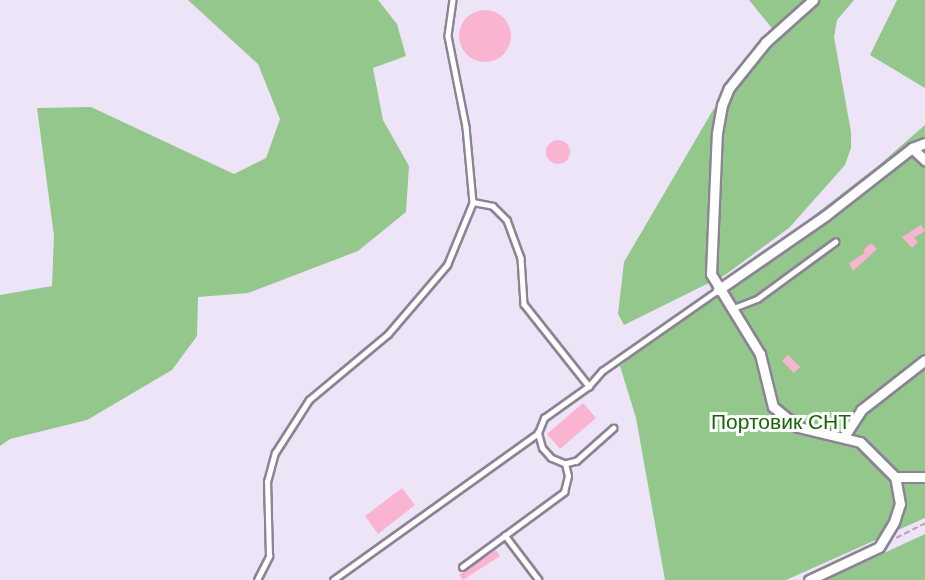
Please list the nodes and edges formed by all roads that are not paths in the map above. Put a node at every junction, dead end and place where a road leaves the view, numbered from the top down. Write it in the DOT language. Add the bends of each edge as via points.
graph roads {
  1 [pos="453,0"];
  2 [pos="813,0"];
  3 [pos="925,143"];
  4 [pos="912,148"];
  5 [pos="925,160"];
  6 [pos="473,202"];
  7 [pos="835,242"];
  8 [pos="718,290"];
  9 [pos="731,309"];
  10 [pos="925,360"];
  11 [pos="589,386"];
  12 [pos="614,428"];
  13 [pos="538,433"];
  14 [pos="844,435"];
  15 [pos="566,464"];
  16 [pos="895,477"];
  17 [pos="925,477"];
  18 [pos="505,535"];
  19 [pos="462,567"];
  20 [pos="257,580"];
  21 [pos="333,580"];
  22 [pos="539,580"];
  23 [pos="809,580"];
  1 -- 6 [label="lane" via="448,36 466,127"];
  2 -- 8 [label="street" via="766,42 729,88 722,105 717,133 711,274"];
  3 -- 4 [label="street"];
  4 -- 5 [label="street"];
  4 -- 8 [label="street" via="825,216"];
  6 -- 11 [label="lane" via="493,206 507,220 521,258 524,304"];
  6 -- 20 [label="lane" via="447,265 388,334 309,400 275,453 267,482 269,556"];
  7 -- 9 [label="lane" via="757,299"];
  8 -- 9 [label="street"];
  8 -- 11 [label="lane" via="602,370"];
  9 -- 14 [label="street" via="760,354 772,407 798,427"];
  10 -- 14 [label="street" via="861,410"];
  11 -- 13 [label="lane" via="544,418"];
  12 -- 15 [label="lane" via="577,461"];
  13 -- 15 [label="lane" via="550,458"];
  13 -- 21 [label="lane"];
  14 -- 16 [label="street" via="860,442"];
  15 -- 18 [label="lane" via="564,492"];
  16 -- 17 [label="street"];
  16 -- 23 [label="street" via="900,504 879,547"];
  18 -- 19 [label="lane"];
  18 -- 22 [label="lane"];
}
